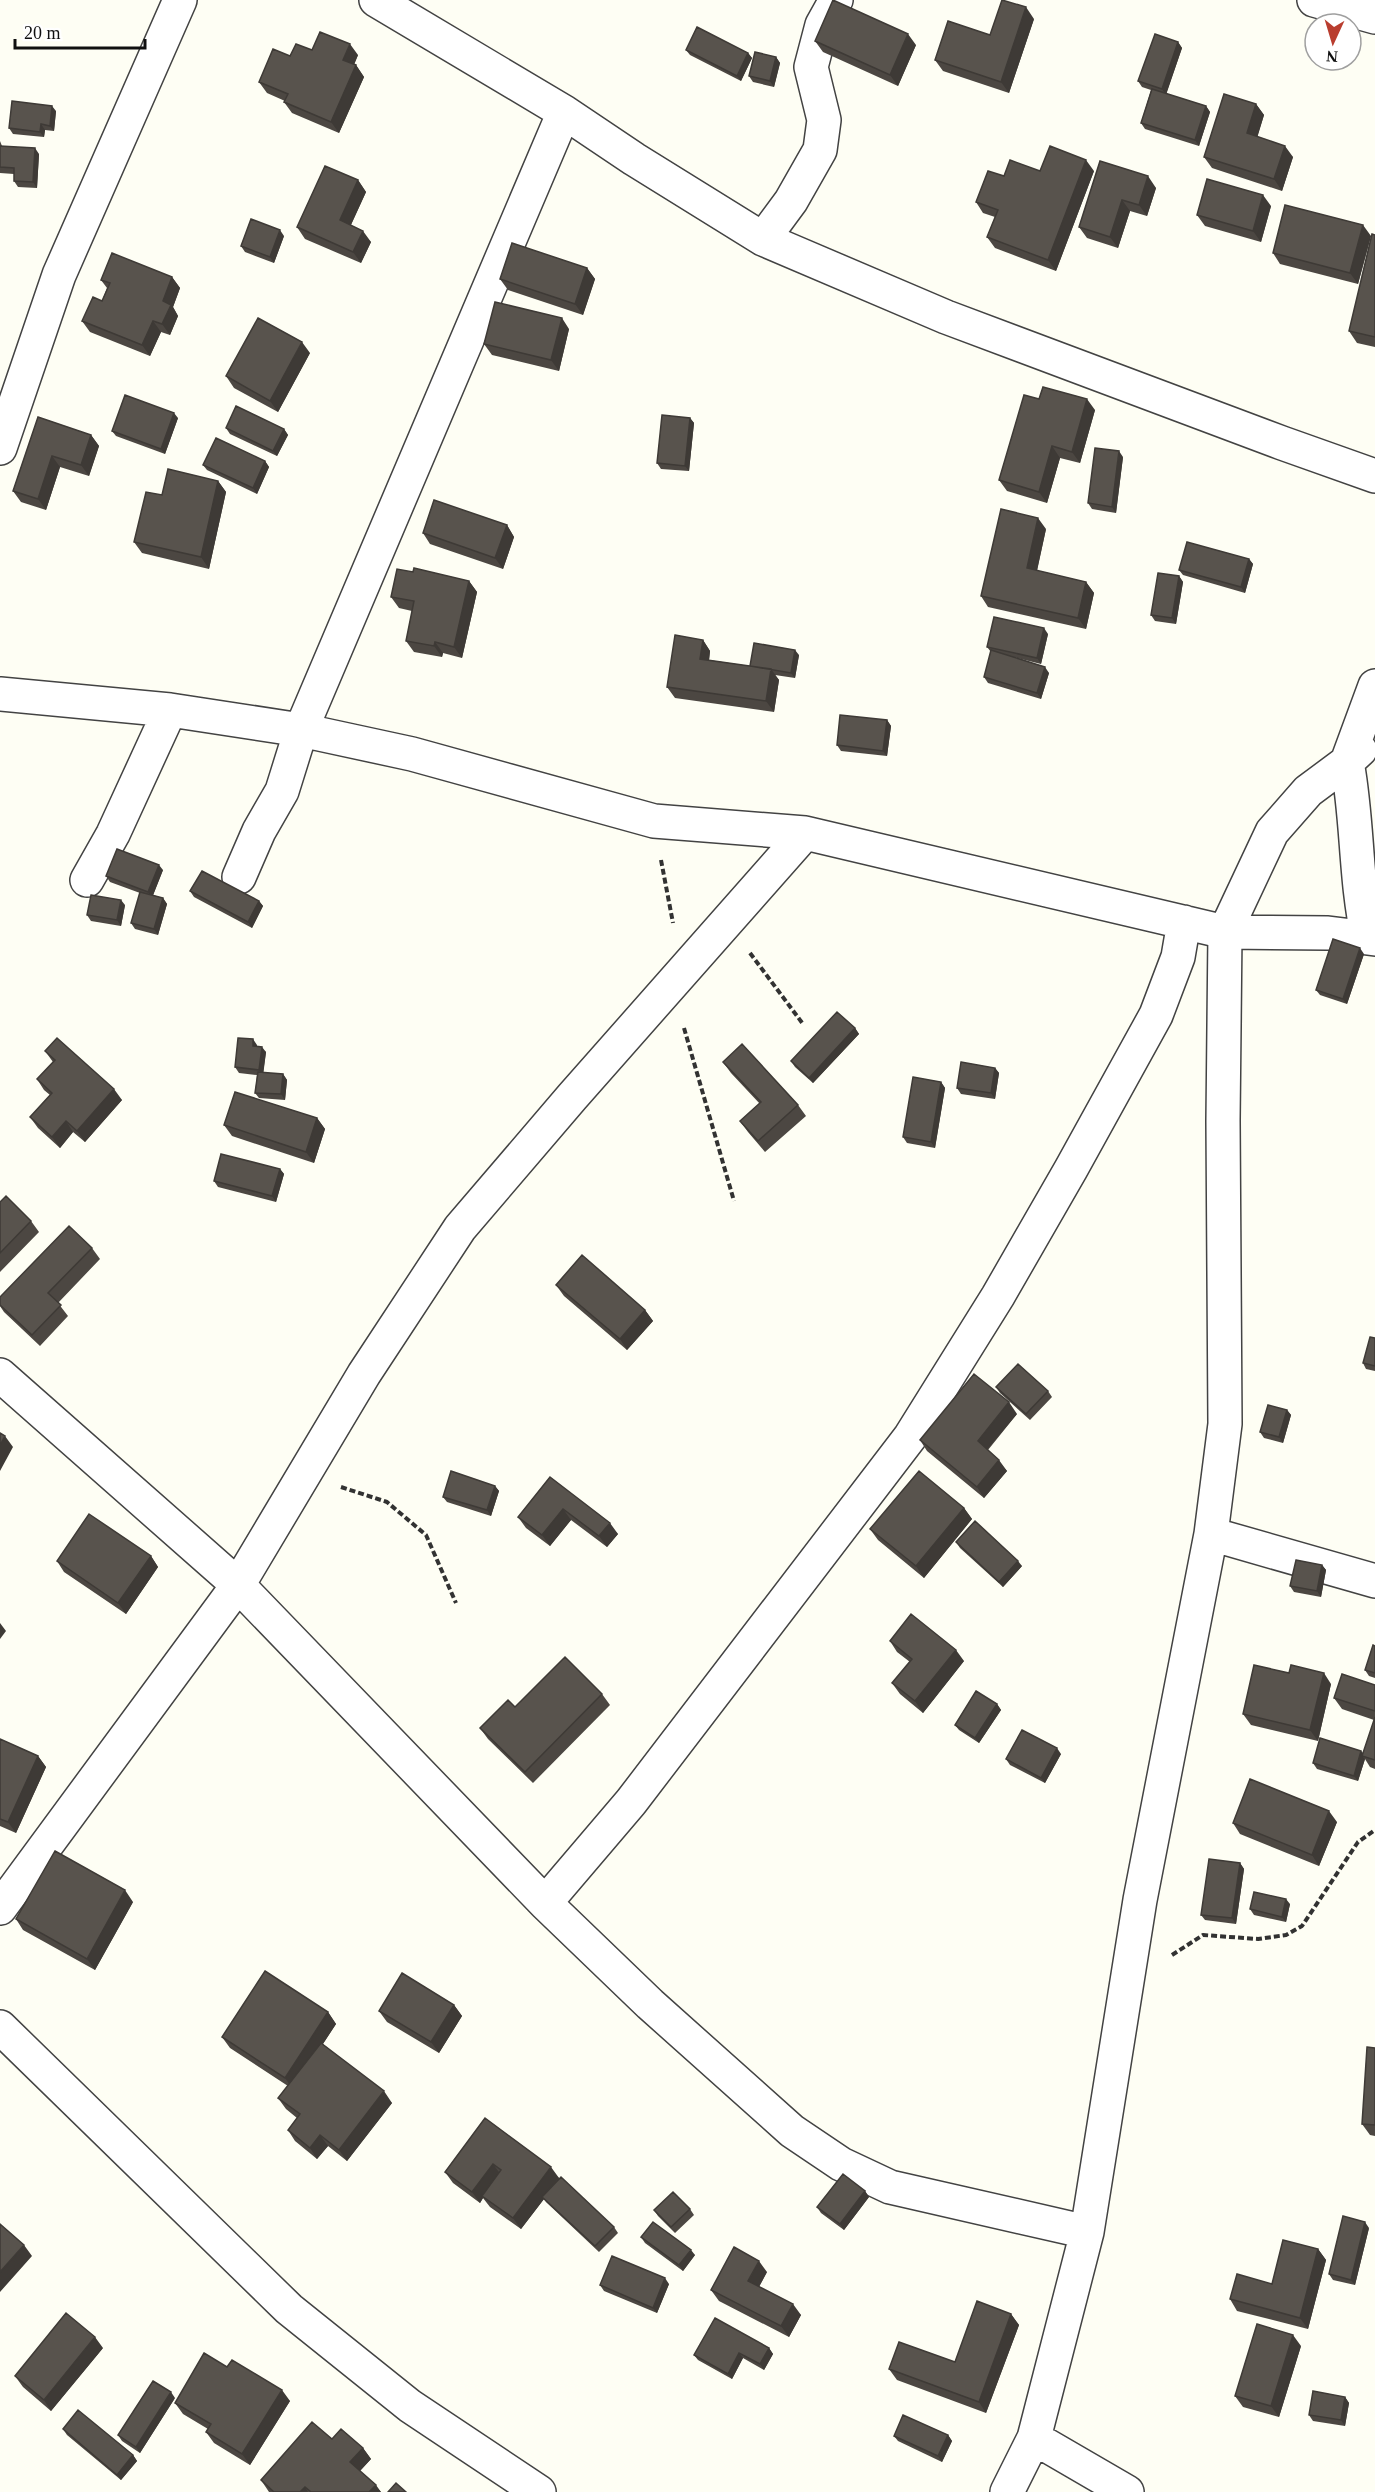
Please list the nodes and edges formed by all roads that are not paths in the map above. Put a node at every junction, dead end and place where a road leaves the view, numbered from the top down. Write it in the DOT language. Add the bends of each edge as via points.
graph roads {
  1 [pos="180,0"];
  2 [pos="376,0"];
  3 [pos="836,0"];
  4 [pos="1314,0"];
  5 [pos="1375,17"];
  6 [pos="564,112"];
  7 [pos="763,239"];
  8 [pos="0,448"];
  9 [pos="1375,476"];
  10 [pos="1375,686"];
  11 [pos="0,694"];
  12 [pos="170,710"];
  13 [pos="301,730"];
  14 [pos="1375,738"];
  15 [pos="1347,762"];
  16 [pos="805,833"];
  17 [pos="239,877"];
  18 [pos="87,880"];
  19 [pos="1184,922"];
  20 [pos="1225,932"];
  21 [pos="1371,939"];
  22 [pos="0,1375"];
  23 [pos="1211,1534"];
  24 [pos="1375,1581"];
  25 [pos="238,1585"];
  26 [pos="545,1903"];
  27 [pos="0,1908"];
  28 [pos="0,2027"];
  29 [pos="1087,2232"];
  30 [pos="1034,2438"];
  31 [pos="539,2492"];
  32 [pos="1007,2492"];
  33 [pos="1127,2492"];
  1 -- 8 [label="street" via="59,275"];
  2 -- 6 [label="street"];
  3 -- 7 [label="street" via="822,25 811,67 824,120 820,150 791,201"];
  4 -- 5 [label="street"];
  6 -- 7 [label="street"];
  6 -- 13 [label="street"];
  7 -- 9 [label="street" via="946,317"];
  10 -- 15 [label="street"];
  11 -- 12 [label="street"];
  12 -- 13 [label="street"];
  12 -- 18 [label="street" via="113,834"];
  13 -- 16 [label="street" via="412,754 654,821"];
  13 -- 17 [label="street" via="282,790 258,831"];
  14 -- 15 [label="street"];
  15 -- 20 [label="street" via="1308,791 1272,832"];
  15 -- 21 [label="street" via="1354,800 1360,903"];
  16 -- 19 [label="street"];
  16 -- 25 [label="street" via="460,1228 363,1374"];
  19 -- 20 [label="street"];
  19 -- 26 [label="street" via="1178,957 1156,1015 1026,1247 910,1437 638,1794"];
  20 -- 21 [label="street" via="1328,933"];
  20 -- 23 [label="street" via="1225,1424"];
  22 -- 25 [label="street"];
  23 -- 24 [label="street"];
  23 -- 29 [label="street" via="1140,1900"];
  25 -- 26 [label="street"];
  25 -- 27 [label="street"];
  26 -- 29 [label="street" via="783,2123 841,2164 890,2187"];
  28 -- 31 [label="street" via="289,2309 410,2406"];
  29 -- 30 [label="street"];
  30 -- 32 [label="street"];
  30 -- 33 [label="street"];
}
